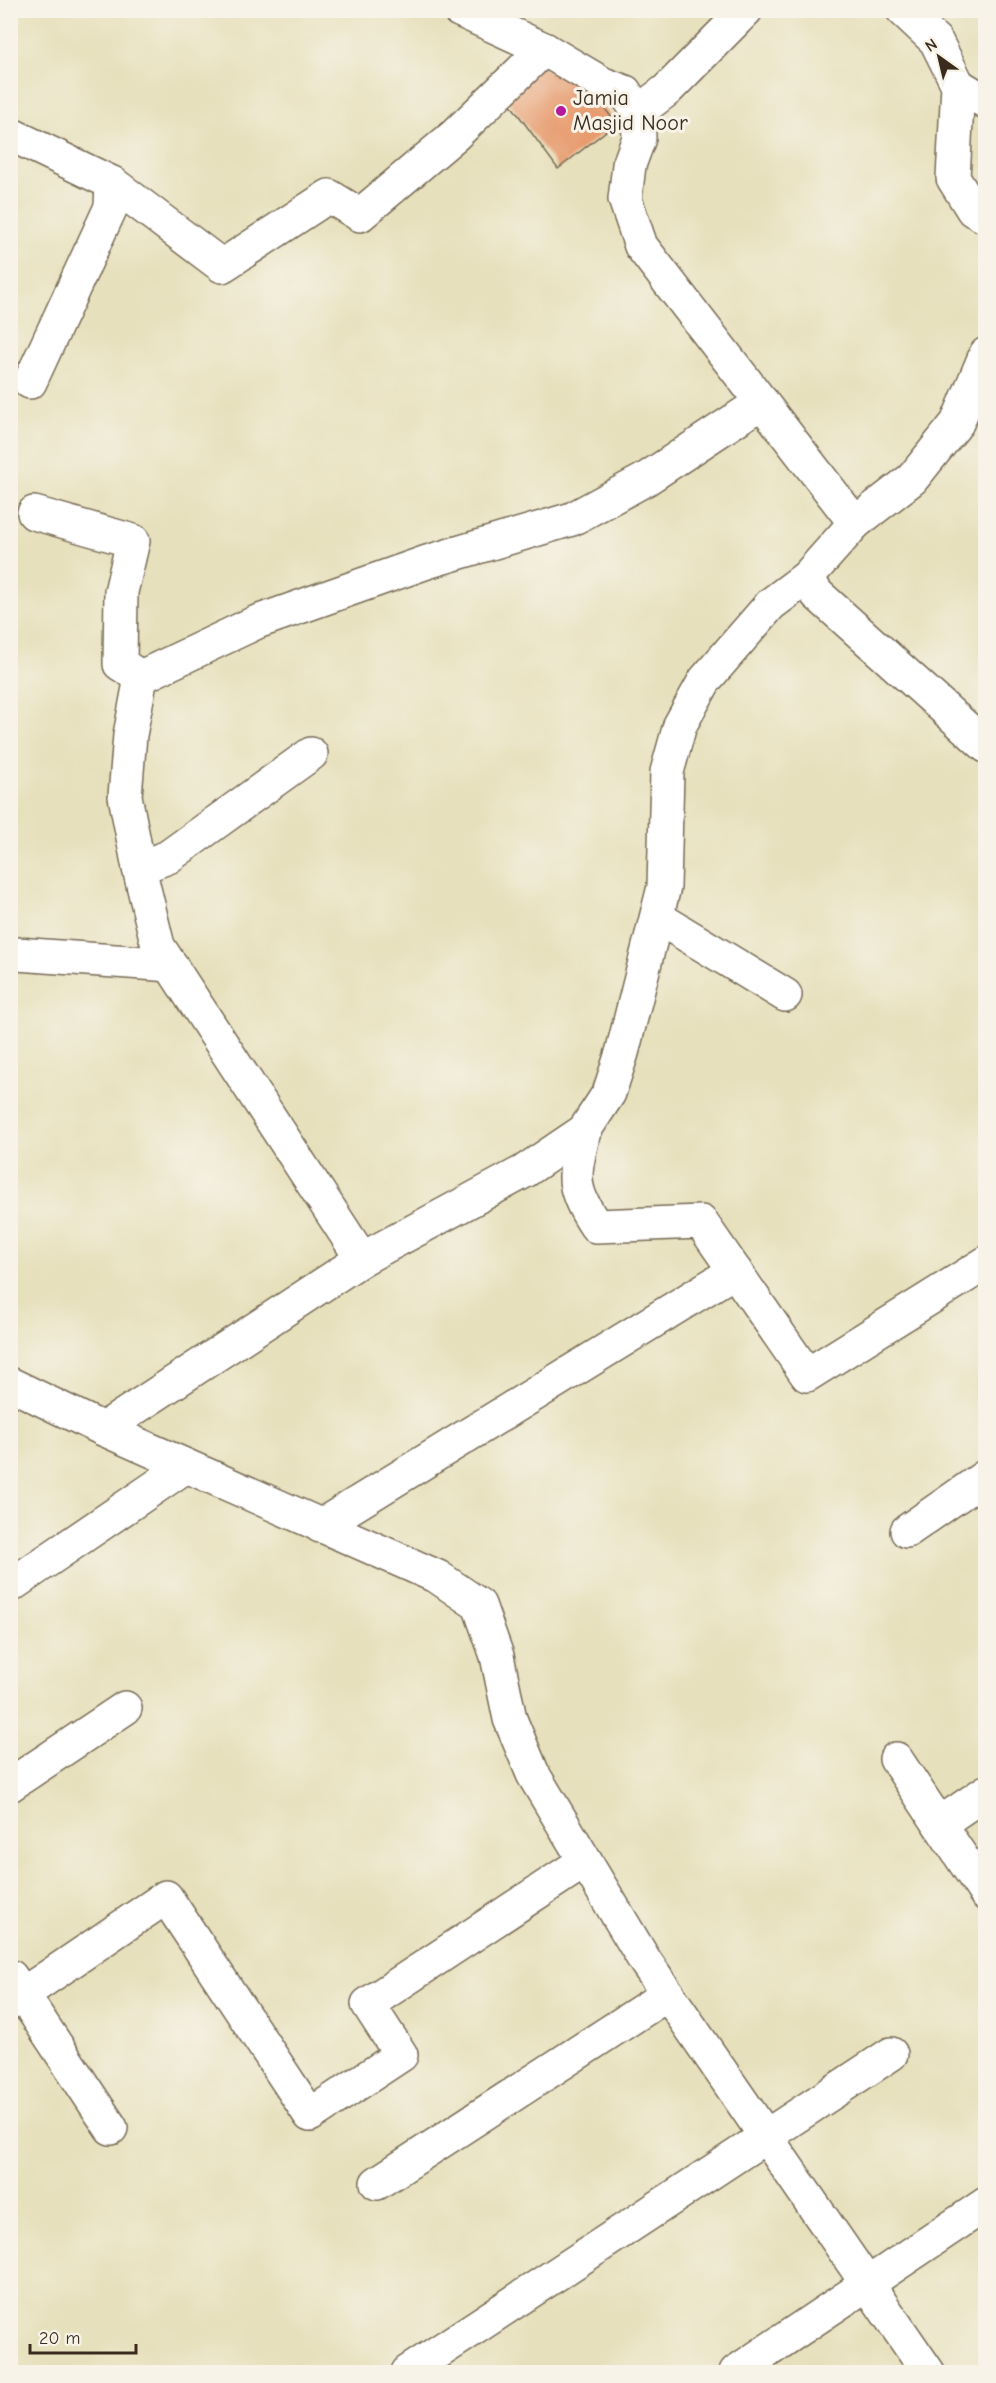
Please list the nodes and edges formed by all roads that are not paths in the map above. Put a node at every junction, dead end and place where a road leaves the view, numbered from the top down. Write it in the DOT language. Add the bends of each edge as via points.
graph roads {
  1 [pos="459,10"];
  2 [pos="746,10"];
  3 [pos="903,10"];
  4 [pos="544,49"];
  5 [pos="958,85"];
  6 [pos="986,102"];
  7 [pos="638,112"];
  8 [pos="10,134"];
  9 [pos="112,183"];
  10 [pos="986,218"];
  11 [pos="986,354"];
  12 [pos="30,382"];
  13 [pos="762,402"];
  14 [pos="975,412"];
  15 [pos="34,513"];
  16 [pos="855,523"];
  17 [pos="807,577"];
  18 [pos="141,677"];
  19 [pos="986,746"];
  20 [pos="311,754"];
  21 [pos="139,868"];
  22 [pos="657,917"];
  23 [pos="17,954"];
  24 [pos="171,965"];
  25 [pos="785,995"];
  26 [pos="584,1131"];
  27 [pos="362,1259"];
  28 [pos="986,1263"];
  29 [pos="735,1271"];
  30 [pos="10,1384"];
  31 [pos="103,1429"];
  32 [pos="186,1466"];
  33 [pos="982,1486"];
  34 [pos="320,1526"];
  35 [pos="907,1531"];
  36 [pos="10,1586"];
  37 [pos="125,1708"];
  38 [pos="896,1759"];
  39 [pos="10,1785"];
  40 [pos="986,1792"];
  41 [pos="939,1824"];
  42 [pos="585,1861"];
  43 [pos="986,1894"];
  44 [pos="15,1991"];
  45 [pos="668,1994"];
  46 [pos="891,2054"];
  47 [pos="111,2128"];
  48 [pos="767,2137"];
  49 [pos="377,2183"];
  50 [pos="986,2204"];
  51 [pos="867,2283"];
  52 [pos="408,2373"];
  53 [pos="736,2373"];
  54 [pos="928,2373"];
  1 -- 4 [label="street"];
  2 -- 7 [label="street" via="667,90"];
  3 -- 5 [label="street" via="936,41"];
  4 -- 7 [label="street" via="603,84 625,92"];
  4 -- 9 [label="street" via="455,135 360,215 329,196 222,266"];
  5 -- 6 [label="street"];
  5 -- 10 [label="street" via="953,178 973,210"];
  7 -- 13 [label="street" via="639,138 629,165 625,199 642,246"];
  8 -- 9 [label="street"];
  9 -- 12 [label="street" via="111,207"];
  11 -- 14 [label="street"];
  13 -- 16 [label="street"];
  13 -- 18 [label="street" via="646,479 572,519 427,562 257,622"];
  14 -- 16 [label="street" via="957,423 912,479"];
  15 -- 18 [label="street" via="133,541 121,592 120,664"];
  16 -- 17 [label="street"];
  17 -- 19 [label="street" via="818,594"];
  17 -- 22 [label="street" via="771,604 705,680 680,725 667,772 664,887"];
  18 -- 21 [label="street" via="130,735 125,796"];
  20 -- 21 [label="street" via="168,857"];
  21 -- 24 [label="street" via="158,946"];
  22 -- 25 [label="street"];
  22 -- 26 [label="street" via="609,1093"];
  23 -- 24 [label="street"];
  24 -- 27 [label="street"];
  26 -- 27 [label="street" via="525,1171"];
  26 -- 29 [label="street" via="574,1177 583,1206 596,1226 701,1222"];
  27 -- 31 [label="street"];
  28 -- 29 [label="street" via="807,1375"];
  29 -- 34 [label="street"];
  30 -- 31 [label="street"];
  31 -- 32 [label="street"];
  32 -- 34 [label="street"];
  32 -- 36 [label="street"];
  33 -- 35 [label="street"];
  34 -- 42 [label="street" via="438,1577 479,1605 497,1656 510,1719 533,1774"];
  37 -- 39 [label="street"];
  38 -- 41 [label="street"];
  40 -- 41 [label="street"];
  41 -- 43 [label="street"];
  42 -- 44 [label="street" via="368,2004 401,2055 310,2115 166,1897"];
  42 -- 45 [label="street"];
  44 -- 47 [label="street"];
  45 -- 48 [label="street"];
  45 -- 49 [label="street"];
  46 -- 48 [label="street"];
  48 -- 51 [label="street"];
  48 -- 52 [label="street"];
  50 -- 51 [label="street"];
  51 -- 53 [label="street"];
  51 -- 54 [label="street"];
}
